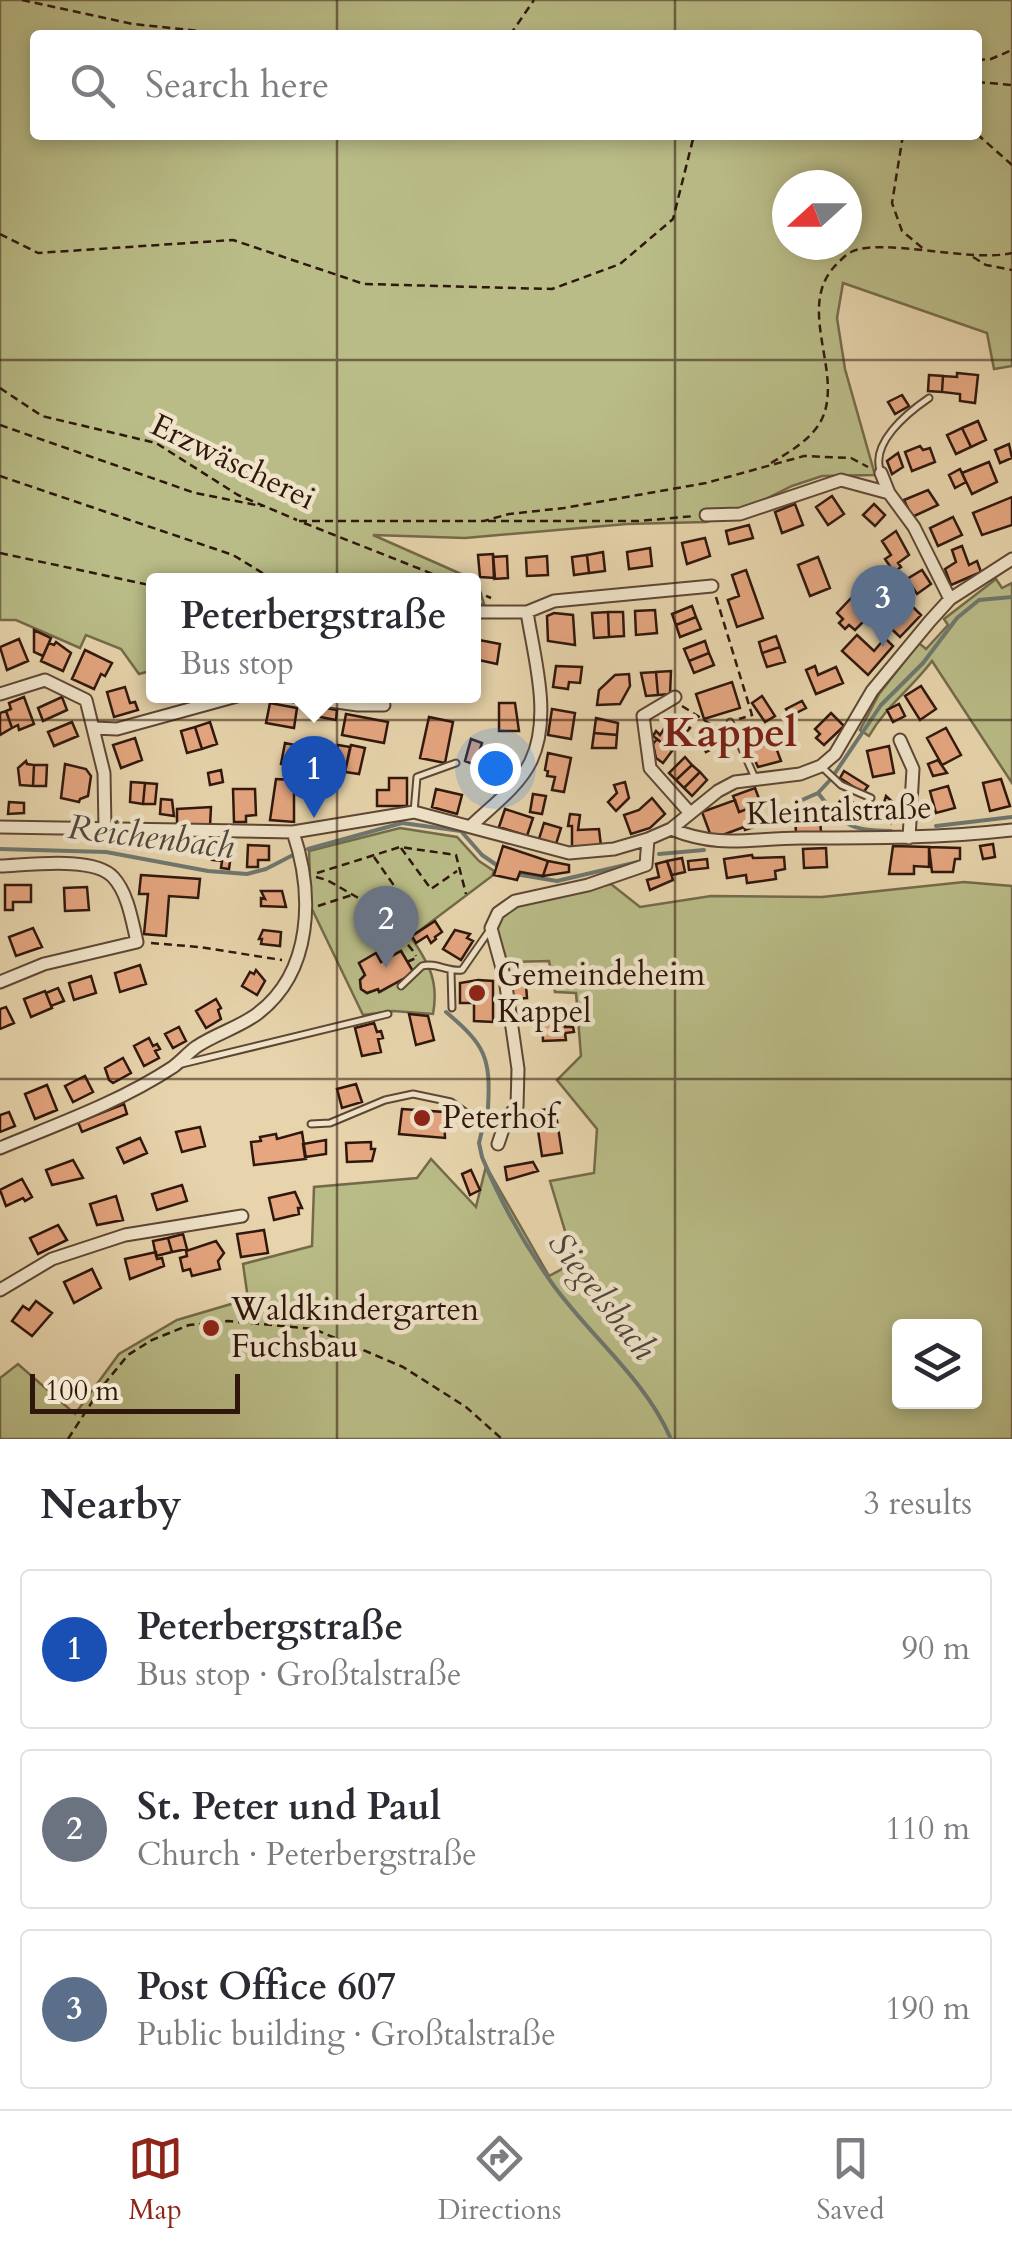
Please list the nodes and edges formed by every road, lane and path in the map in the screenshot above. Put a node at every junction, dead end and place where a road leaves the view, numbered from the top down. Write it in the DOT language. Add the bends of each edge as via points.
graph roads {
  1 [pos="22,0"];
  2 [pos="534,0"];
  3 [pos="190,30"];
  4 [pos="513,30"];
  5 [pos="1012,50"];
  6 [pos="982,60"];
  7 [pos="982,82"];
  8 [pos="1012,84"];
  9 [pos="982,138"];
  10 [pos="693,140"];
  11 [pos="902,140"];
  12 [pos="1012,164"];
  13 [pos="0,234"];
  14 [pos="927,252"];
  15 [pos="1012,253"];
  16 [pos="972,256"];
  17 [pos="1012,270"];
  18 [pos="0,388"];
  19 [pos="929,398"];
  20 [pos="0,426"];
  21 [pos="769,464"];
  22 [pos="881,474"];
  23 [pos="0,476"];
  24 [pos="889,493"];
  25 [pos="269,508"];
  26 [pos="706,516"];
  27 [pos="299,521"];
  28 [pos="484,521"];
  29 [pos="0,553"];
  30 [pos="1012,559"];
  31 [pos="262,573"];
  32 [pos="430,573"];
  33 [pos="146,584"];
  34 [pos="712,586"];
  35 [pos="950,599"];
  36 [pos="481,612"];
  37 [pos="527,612"];
  38 [pos="3,689"];
  39 [pos="676,698"];
  40 [pos="212,703"];
  41 [pos="344,703"];
  42 [pos="384,705"];
  43 [pos="730,722"];
  44 [pos="94,728"];
  45 [pos="900,740"];
  46 [pos="456,763"];
  47 [pos="825,770"];
  48 [pos="755,778"];
  49 [pos="871,798"];
  50 [pos="414,812"];
  51 [pos="690,813"];
  52 [pos="472,825"];
  53 [pos="0,827"];
  54 [pos="671,828"];
  55 [pos="105,829"];
  56 [pos="1012,830"];
  57 [pos="294,832"];
  58 [pos="909,838"];
  59 [pos="400,847"];
  60 [pos="647,848"];
  61 [pos="373,856"];
  62 [pos="0,866"];
  63 [pos="460,869"];
  64 [pos="466,894"];
  65 [pos="354,895"];
  66 [pos="402,897"];
  67 [pos="318,906"];
  68 [pos="491,928"];
  69 [pos="137,942"];
  70 [pos="417,957"];
  71 [pos="407,962"];
  72 [pos="298,963"];
  73 [pos="422,966"];
  74 [pos="451,972"];
  75 [pos="0,982"];
  76 [pos="401,986"];
  77 [pos="452,1008"];
  78 [pos="388,1014"];
  79 [pos="174,1066"];
  80 [pos="507,1117"];
  81 [pos="311,1124"];
  82 [pos="498,1144"];
  83 [pos="0,1148"];
  84 [pos="242,1216"];
  85 [pos="0,1290"];
  86 [pos="68,1439"];
  87 [pos="502,1439"];
  1 -- 3 [label="path"];
  2 -- 4 [label="path"];
  5 -- 6 [label="path"];
  7 -- 8 [label="path"];
  9 -- 12 [label="path"];
  10 -- 13 [label="path" via="673,219 620,264 552,289 364,284 233,240 38,253"];
  11 -- 14 [label="path" via="892,203 902,231"];
  14 -- 16 [label="path"];
  14 -- 21 [label="path" via="850,252 826,278 818,327 825,404 817,428"];
  15 -- 16 [label="path"];
  16 -- 17 [label="path"];
  18 -- 25 [label="path, Erzwäscherei" via="42,416 156,443"];
  19 -- 22 [label="lane" via="892,430 880,452"];
  20 -- 25 [label="path" via="195,493"];
  21 -- 22 [label="path" via="804,456 852,458"];
  21 -- 28 [label="path" via="706,483"];
  22 -- 24 [label="street"];
  23 -- 31 [label="path" via="233,556"];
  24 -- 26 [label="street" via="840,480 740,514"];
  24 -- 35 [label="street"];
  25 -- 27 [label="path, Erzwäscherei"];
  26 -- 28 [label="path"];
  27 -- 28 [label="path"];
  27 -- 32 [label="path, Erzwäscherei"];
  29 -- 33 [label="path"];
  30 -- 35 [label="street"];
  34 -- 37 [label="street" via="554,600"];
  34 -- 43 [label="path" via="752,714"];
  35 -- 47 [label="street" via="872,691"];
  36 -- 37 [label="street"];
  37 -- 52 [label="street" via="540,734 524,772"];
  38 -- 44 [label="street" via="45,680 86,700"];
  39 -- 43 [label="path" via="716,727"];
  39 -- 51 [label="street" via="643,716 650,768"];
  40 -- 44 [label="street" via="123,728"];
  41 -- 42 [label="street"];
  43 -- 48 [label="lane"];
  44 -- 55 [label="street" via="104,773"];
  45 -- 58 [label="street" via="913,769"];
  46 -- 50 [label="lane" via="418,777"];
  47 -- 48 [label="street"];
  47 -- 49 [label="lane"];
  48 -- 51 [label="street" via="718,791"];
  50 -- 52 [label="street"];
  50 -- 57 [label="street"];
  51 -- 54 [label="street"];
  52 -- 60 [label="street" via="569,853"];
  53 -- 55 [label="street"];
  54 -- 58 [label="street, Kleintalstraße" via="716,842"];
  54 -- 60 [label="street"];
  55 -- 57 [label="street"];
  56 -- 58 [label="street, Kleintalstraße"];
  57 -- 72 [label="street" via="305,876"];
  59 -- 61 [label="path"];
  59 -- 63 [label="path" via="456,855"];
  59 -- 63 [label="path" via="432,889"];
  60 -- 68 [label="street" via="646,865 516,901 498,913"];
  61 -- 65 [label="path" via="311,876"];
  61 -- 66 [label="path"];
  62 -- 69 [label="street" via="98,864 116,878"];
  63 -- 64 [label="path"];
  65 -- 67 [label="path"];
  65 -- 70 [label="path" via="374,907 379,921"];
  68 -- 74 [label="lane" via="462,970"];
  68 -- 80 [label="street" via="518,1070 517,1107"];
  69 -- 72 [label="path"];
  69 -- 75 [label="street"];
  70 -- 71 [label="path"];
  70 -- 73 [label="path"];
  72 -- 79 [label="street" via="257,1014"];
  73 -- 74 [label="lane"];
  73 -- 76 [label="lane"];
  74 -- 77 [label="lane"];
  78 -- 79 [label="lane"];
  79 -- 83 [label="street"];
  80 -- 81 [label="lane" via="472,1117 451,1102 413,1094"];
  80 -- 82 [label="street"];
  84 -- 85 [label="street" via="124,1235 52,1259"];
  86 -- 87 [label="path" via="128,1355 188,1325 228,1322 314,1329 402,1367"];
}
